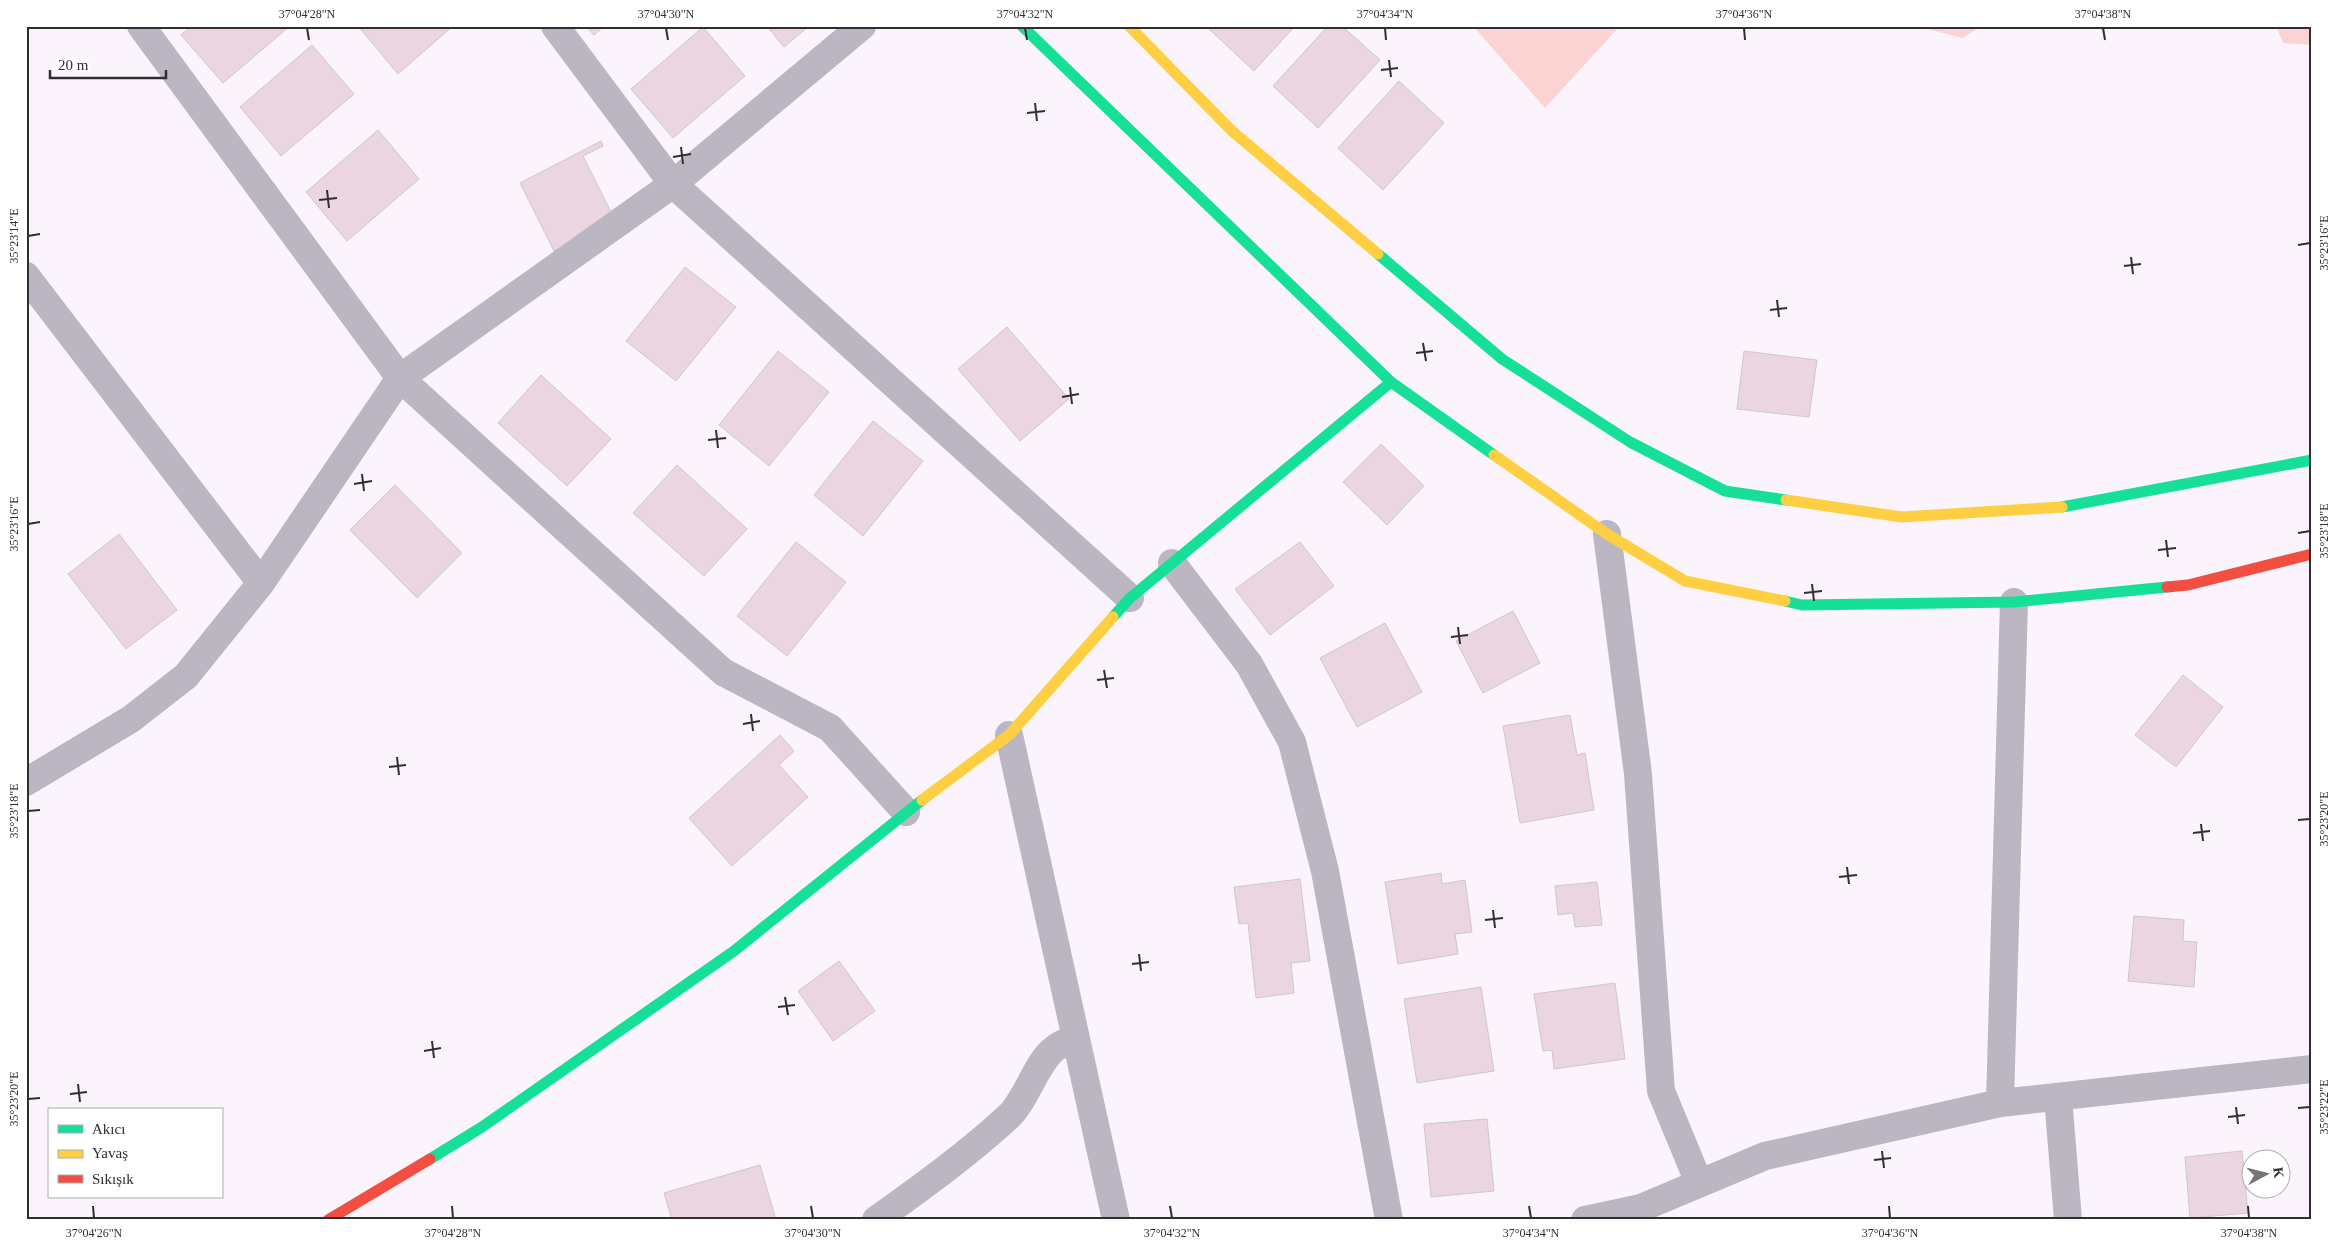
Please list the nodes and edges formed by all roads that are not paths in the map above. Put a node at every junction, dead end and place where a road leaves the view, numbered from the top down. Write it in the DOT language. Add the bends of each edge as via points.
graph roads {
  1 [pos="140,26"];
  2 [pos="555,26"];
  3 [pos="862,26"];
  4 [pos="1022,26"];
  5 [pos="1130,26"];
  6 [pos="673,184"];
  7 [pos="26,276"];
  8 [pos="400,378"];
  9 [pos="1391,382"];
  10 [pos="2312,460"];
  11 [pos="1607,534"];
  12 [pos="2312,554"];
  13 [pos="1172,564"];
  14 [pos="261,583"];
  15 [pos="1130,598"];
  16 [pos="2014,602"];
  17 [pos="1008,735"];
  18 [pos="26,782"];
  19 [pos="906,812"];
  20 [pos="1074,1039"];
  21 [pos="2312,1069"];
  22 [pos="2058,1096"];
  23 [pos="2000,1103"];
  24 [pos="1699,1183"];
  25 [pos="328,1220"];
  26 [pos="876,1220"];
  27 [pos="1116,1220"];
  28 [pos="1389,1220"];
  29 [pos="1585,1220"];
  30 [pos="2068,1220"];
  1 -- 8 [label="street"];
  2 -- 6 [label="street"];
  3 -- 6 [label="street"];
  4 -- 9 [label="main road"];
  5 -- 10 [label="main road" via="1232,131 1502,359 1630,442 1725,492 1902,517 2060,507"];
  6 -- 8 [label="street"];
  6 -- 15 [label="street"];
  7 -- 14 [label="street"];
  8 -- 14 [label="street"];
  8 -- 19 [label="street" via="724,672 830,728"];
  9 -- 11 [label="main road"];
  9 -- 13 [label="main road"];
  11 -- 16 [label="main road" via="1685,581 1802,605"];
  11 -- 24 [label="street" via="1638,774 1661,1091"];
  12 -- 16 [label="main road" via="2188,585"];
  13 -- 15 [label="main road"];
  13 -- 28 [label="street" via="1249,664 1292,742 1325,871"];
  14 -- 18 [label="street" via="186,676 130,719"];
  15 -- 17 [label="main road"];
  16 -- 23 [label="street"];
  17 -- 19 [label="main road"];
  17 -- 20 [label="street" via="1037,856"];
  19 -- 25 [label="main road" via="734,951 482,1127"];
  20 -- 26 [label="street" via="1055,1047 1011,1114"];
  20 -- 27 [label="street"];
  21 -- 22 [label="street"];
  22 -- 23 [label="street"];
  22 -- 30 [label="street"];
  23 -- 24 [label="street" via="1765,1156"];
  24 -- 29 [label="street" via="1641,1208"];
}
